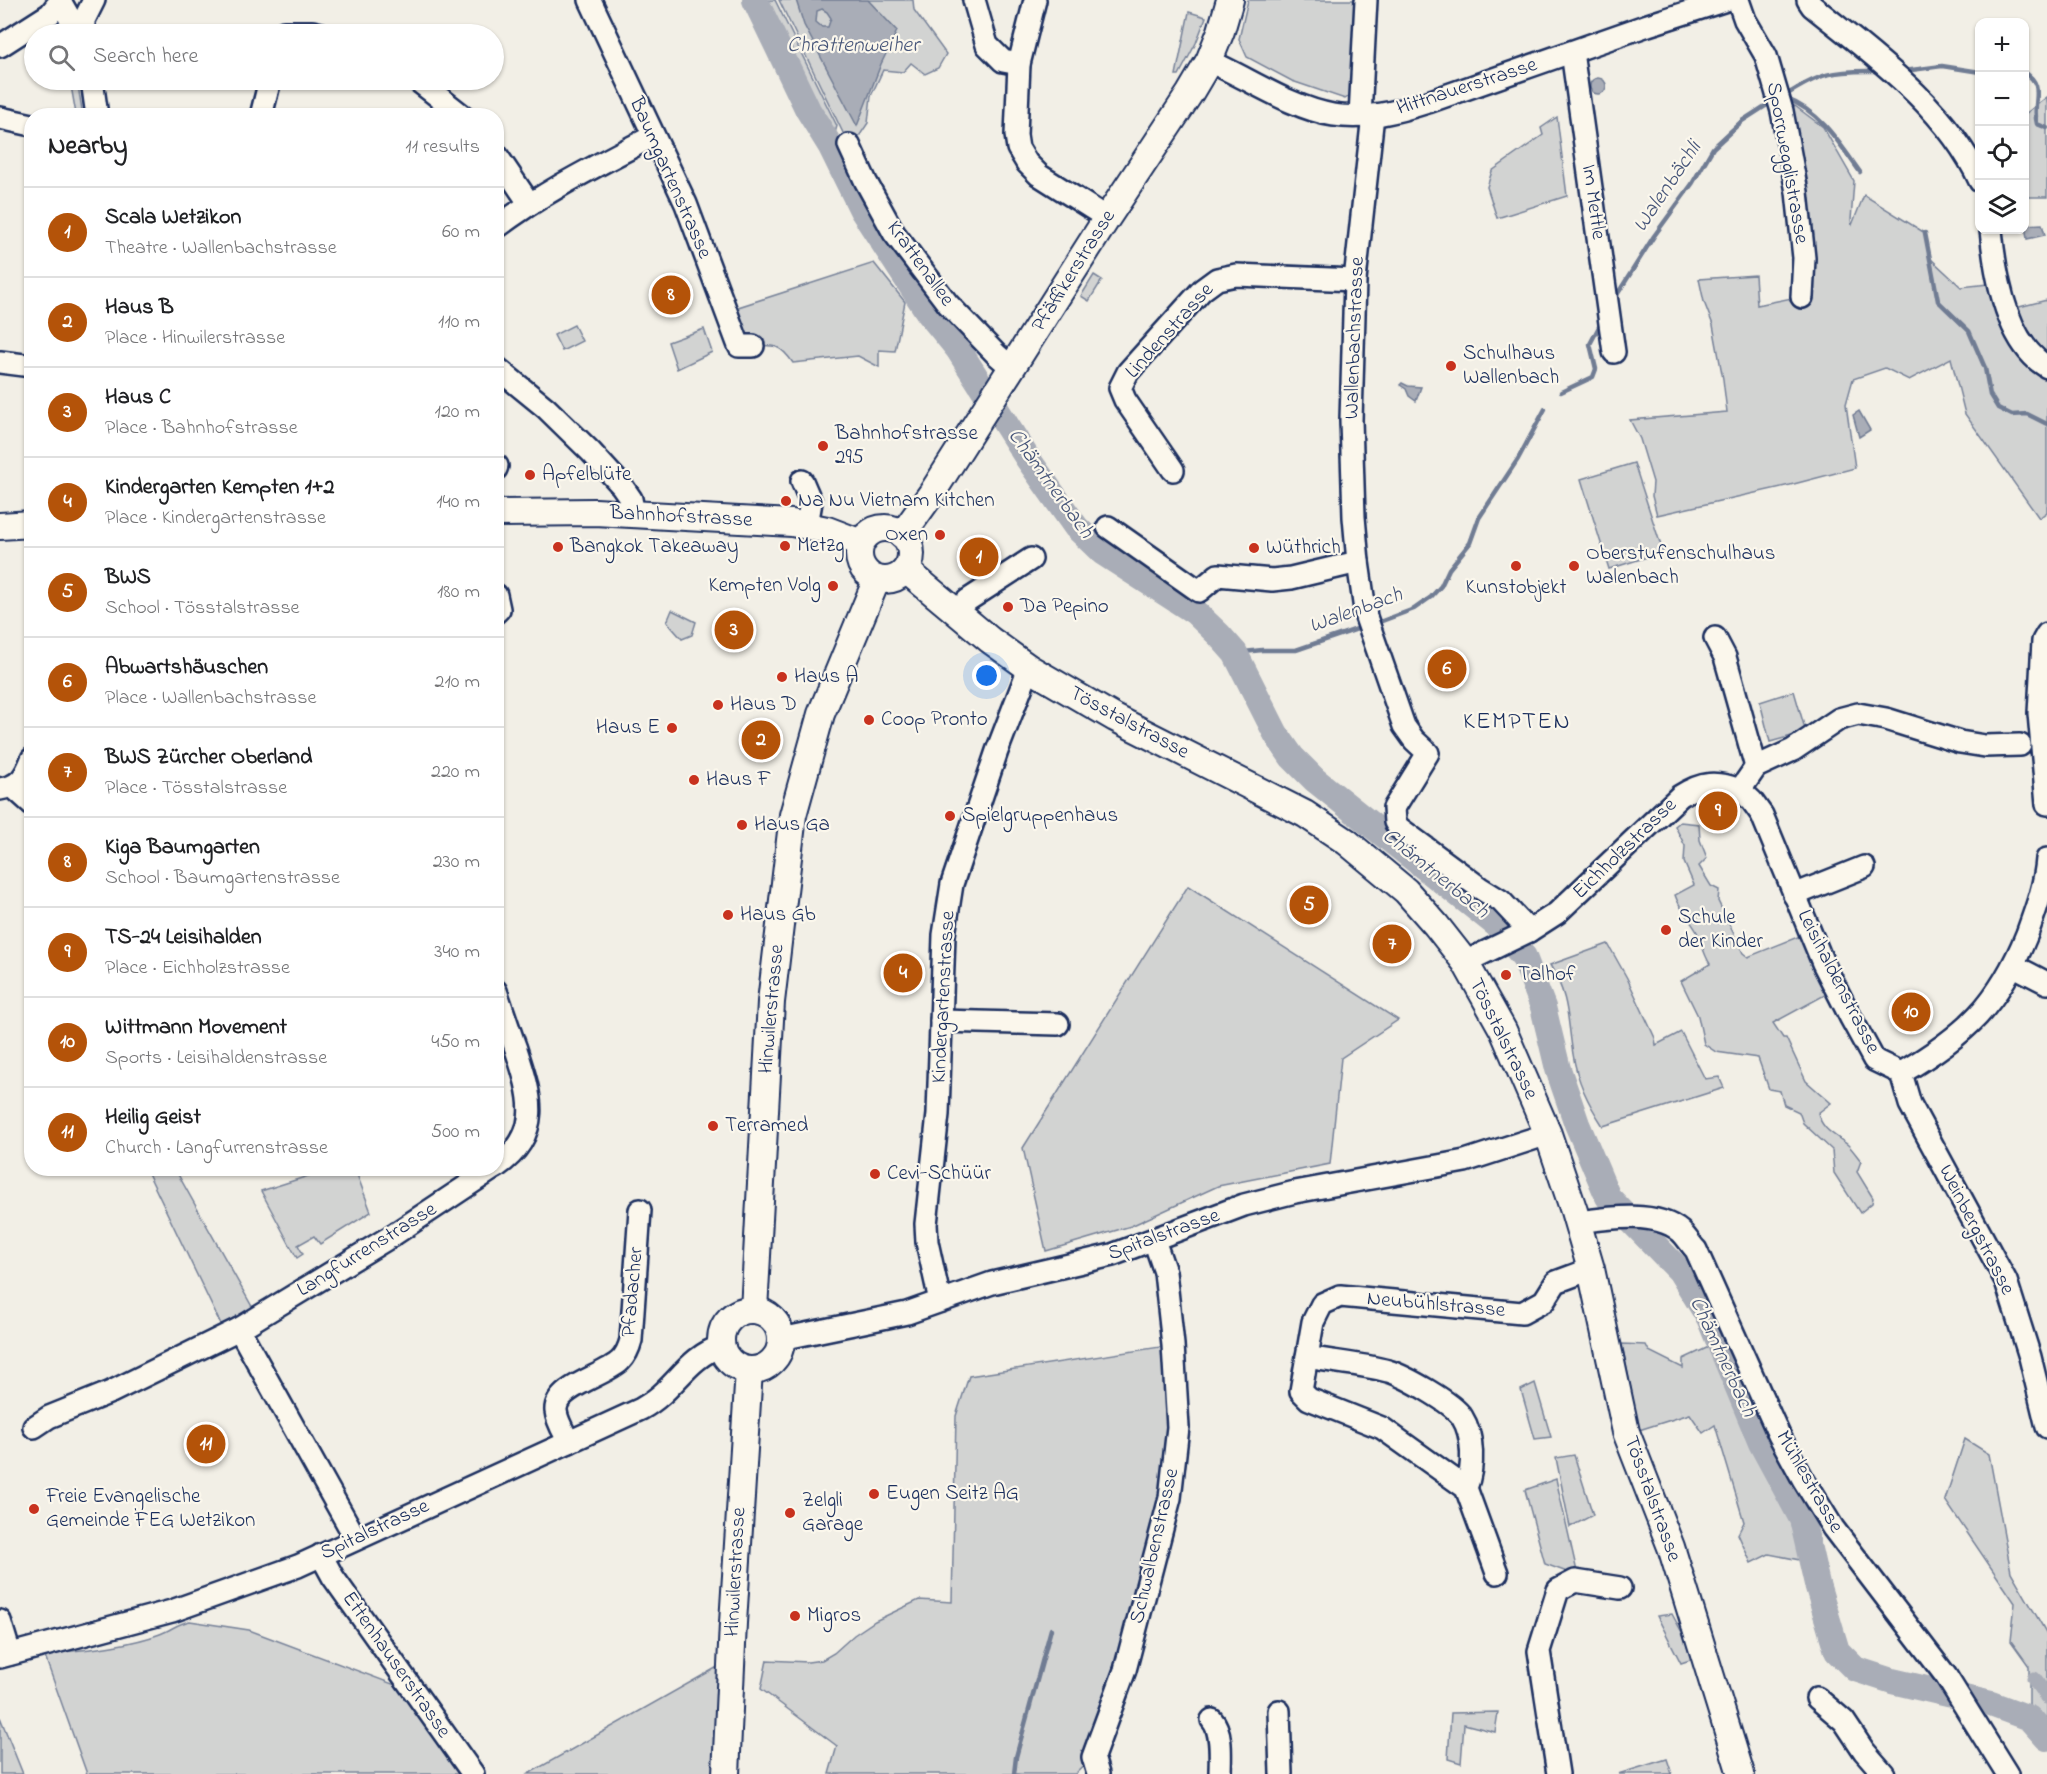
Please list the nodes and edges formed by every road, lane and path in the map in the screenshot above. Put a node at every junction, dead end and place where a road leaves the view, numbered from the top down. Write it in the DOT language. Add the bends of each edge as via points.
graph roads {
  1 [pos="67,0"];
  2 [pos="94,0"];
  3 [pos="590,0"];
  4 [pos="974,0"];
  5 [pos="1035,0"];
  6 [pos="1230,0"];
  7 [pos="1366,0"];
  8 [pos="1726,0"];
  9 [pos="1738,0"];
  10 [pos="1808,0"];
  11 [pos="34,24"];
  12 [pos="75,24"];
  13 [pos="84,24"];
  14 [pos="24,31"];
  15 [pos="0,46"];
  16 [pos="1572,52"];
  17 [pos="1209,61"];
  18 [pos="1019,64"];
  19 [pos="93,90"];
  20 [pos="268,90"];
  21 [pos="430,90"];
  22 [pos="96,108"];
  23 [pos="263,108"];
  24 [pos="453,108"];
  25 [pos="1367,116"];
  26 [pos="0,118"];
  27 [pos="24,123"];
  28 [pos="653,136"];
  29 [pos="849,145"];
  30 [pos="504,166"];
  31 [pos="1979,180"];
  32 [pos="529,203"];
  33 [pos="1107,218"];
  34 [pos="504,222"];
  35 [pos="1992,234"];
  36 [pos="1355,280"];
  37 [pos="1802,297"];
  38 [pos="753,346"];
  39 [pos="1614,352"];
  40 [pos="0,362"];
  41 [pos="24,365"];
  42 [pos="2047,367"];
  43 [pos="504,373"];
  44 [pos="1007,375"];
  45 [pos="1173,470"];
  46 [pos="802,481"];
  47 [pos="504,513"];
  48 [pos="634,514"];
  49 [pos="24,524"];
  50 [pos="807,525"];
  51 [pos="0,526"];
  52 [pos="1108,527"];
  53 [pos="902,535"];
  54 [pos="861,543"];
  55 [pos="1031,559"];
  56 [pos="1358,562"];
  57 [pos="906,570"];
  58 [pos="877,579"];
  59 [pos="956,611"];
  60 [pos="2047,634"];
  61 [pos="1715,638"];
  62 [pos="1029,668"];
  63 [pos="2020,745"];
  64 [pos="1756,767"];
  65 [pos="24,775"];
  66 [pos="7,788"];
  67 [pos="1740,790"];
  68 [pos="24,799"];
  69 [pos="2047,804"];
  70 [pos="2047,859"];
  71 [pos="1864,867"];
  72 [pos="1794,895"];
  73 [pos="1526,932"];
  74 [pos="1465,962"];
  75 [pos="2014,966"];
  76 [pos="2047,983"];
  77 [pos="504,1014"];
  78 [pos="941,1021"];
  79 [pos="1058,1024"];
  80 [pos="1901,1073"];
  81 [pos="1548,1134"];
  82 [pos="504,1160"];
  83 [pos="483,1176"];
  84 [pos="640,1210"];
  85 [pos="1577,1221"];
  86 [pos="1154,1240"];
  87 [pos="1591,1269"];
  88 [pos="940,1301"];
  89 [pos="754,1310"];
  90 [pos="239,1329"];
  91 [pos="782,1339"];
  92 [pos="722,1346"];
  93 [pos="1307,1357"];
  94 [pos="749,1370"];
  95 [pos="34,1426"];
  96 [pos="2047,1427"];
  97 [pos="569,1442"];
  98 [pos="1467,1488"];
  99 [pos="356,1539"];
  100 [pos="321,1555"];
  101 [pos="1497,1573"];
  102 [pos="1620,1588"];
  103 [pos="0,1621"];
  104 [pos="5,1656"];
  105 [pos="1817,1698"];
  106 [pos="1279,1711"];
  107 [pos="1212,1720"];
  108 [pos="473,1774"];
  109 [pos="726,1774"];
  110 [pos="1098,1774"];
  111 [pos="1220,1774"];
  112 [pos="1281,1774"];
  113 [pos="1558,1774"];
  114 [pos="1741,1774"];
  115 [pos="1884,1774"];
  116 [pos="2007,1774"];
  1 -- 11 [label="street"];
  1 -- 12 [label="street"];
  2 -- 13 [label="street"];
  3 -- 28 [label="street, Baumgartenstrasse"];
  4 -- 18 [label="street" via="987,45 1003,61"];
  5 -- 18 [label="street"];
  6 -- 17 [label="main road, Pfäffikerstrasse"];
  7 -- 25 [label="street, Wallenbachstrasse"];
  8 -- 16 [label="street, Hittnauerstrasse"];
  9 -- 37 [label="street, Sporrwegglistrasse" via="1744,20 1766,56 1778,99 1797,192 1804,258"];
  10 -- 31 [label="street" via="1917,97 1951,136"];
  14 -- 15 [label="street"];
  16 -- 25 [label="street, Hittnauerstrasse" via="1399,111"];
  16 -- 39 [label="street, Im Mettle"];
  17 -- 25 [label="street, Hittnauerstrasse" via="1313,110"];
  17 -- 33 [label="main road, Pfäffikerstrasse"];
  18 -- 33 [label="street" via="1017,148 1039,175"];
  19 -- 22 [label="street"];
  20 -- 23 [label="street"];
  21 -- 24 [label="street"];
  25 -- 36 [label="street, Wallenbachstrasse"];
  26 -- 27 [label="street"];
  28 -- 32 [label="street"];
  28 -- 38 [label="street, Baumgartenstrasse" via="686,204 739,346"];
  29 -- 44 [label="street, Krattenallee" via="894,233 948,304 997,356"];
  30 -- 32 [label="street"];
  32 -- 34 [label="street"];
  33 -- 44 [label="main road, Pfäffikerstrasse"];
  35 -- 42 [label="street" via="1998,283 2007,310 2027,349"];
  36 -- 45 [label="street, Lindenstrasse" via="1236,275 1217,279 1202,290 1128,372 1120,388"];
  36 -- 56 [label="street, Wallenbachstrasse" via="1351,420"];
  40 -- 41 [label="street"];
  43 -- 48 [label="street" via="591,452 622,486 631,499"];
  44 -- 53 [label="main road, Pfäffikerstrasse"];
  46 -- 50 [label="street" via="811,502"];
  47 -- 48 [label="main road, Bahnhofstrasse"];
  48 -- 50 [label="main road, Bahnhofstrasse"];
  49 -- 51 [label="main road"];
  50 -- 54 [label="main road, Bahnhofstrasse"];
  52 -- 56 [label="street" via="1199,591 1218,575 1272,580"];
  53 -- 54 [label="main road" via="896,530 880,529"];
  53 -- 57 [label="main road" via="910,547"];
  54 -- 58 [label="main road" via="863,568"];
  55 -- 59 [label="street"];
  56 -- 73 [label="street, Wallenbachstrasse" via="1366,617 1404,726 1428,753 1395,808 1395,822 1501,901"];
  57 -- 58 [label="main road" via="893,579"];
  57 -- 59 [label="main road, Tösstalstrasse"];
  58 -- 89 [label="main road, Hinwilerstrasse" via="821,714 793,815 771,1002"];
  59 -- 62 [label="main road, Tösstalstrasse"];
  60 -- 69 [label="street" via="2043,641 2039,713"];
  61 -- 64 [label="street" via="1725,657"];
  62 -- 74 [label="main road, Tösstalstrasse" via="1115,718 1305,814 1347,842 1406,891"];
  62 -- 78 [label="street, Kindergartenstrasse" via="952,884 944,935"];
  63 -- 64 [label="street" via="1960,742 1858,714 1839,719 1793,750"];
  64 -- 67 [label="street"];
  65 -- 66 [label="street"];
  66 -- 68 [label="street"];
  67 -- 72 [label="street, Leisihaldenstrasse" via="1762,815"];
  67 -- 73 [label="street, Eichholzstrasse" via="1712,784 1680,796 1557,913"];
  70 -- 75 [label="street, Leisihaldenstrasse" via="2038,907"];
  71 -- 72 [label="street, Leisihaldenstrasse"];
  72 -- 80 [label="street, Leisihaldenstrasse" via="1823,963 1874,1060"];
  73 -- 74 [label="street, Eichholzstrasse"];
  74 -- 81 [label="main road, Tösstalstrasse" via="1498,1020"];
  75 -- 76 [label="street"];
  75 -- 80 [label="street, Leisihaldenstrasse" via="1971,1023 1951,1041"];
  77 -- 82 [label="street, Langfurrenstrasse" via="530,1098 525,1133"];
  78 -- 79 [label="street"];
  78 -- 88 [label="street, Kindergartenstrasse" via="938,1114 926,1224"];
  80 -- 96 [label="street, Weinbergstrasse" via="1910,1104 2006,1281"];
  81 -- 85 [label="main road, Tösstalstrasse"];
  81 -- 86 [label="street, Spitalstrasse" via="1465,1161 1314,1188 1244,1205"];
  83 -- 90 [label="street, Langfurrenstrasse"];
  84 -- 97 [label="street, Pfadacher" via="631,1340 620,1360 558,1400 556,1413"];
  85 -- 87 [label="main road, Tösstalstrasse"];
  85 -- 116 [label="street, Mühlestrasse" via="1650,1218 1679,1230 1696,1250 1779,1435 1803,1479 1833,1528 1932,1655"];
  86 -- 88 [label="street, Spitalstrasse" via="1112,1255 992,1283"];
  86 -- 110 [label="street, Schwalbenstrasse" via="1165,1272 1178,1427 1170,1498 1125,1670 1093,1757"];
  87 -- 93 [label="street, Neubühlstrasse" via="1556,1282 1544,1301 1522,1313 1340,1296 1322,1304 1313,1322"];
  87 -- 114 [label="main road, Tösstalstrasse" via="1626,1432 1671,1547"];
  88 -- 91 [label="street, Spitalstrasse" via="908,1312"];
  89 -- 91 [label="main road" via="770,1317"];
  89 -- 92 [label="main road" via="732,1317 723,1330"];
  90 -- 95 [label="street, Langfurrenstrasse"];
  90 -- 99 [label="street"];
  91 -- 94 [label="main road" via="772,1362"];
  92 -- 94 [label="main road" via="731,1363"];
  92 -- 97 [label="street, Spitalstrasse" via="701,1354 656,1401"];
  93 -- 98 [label="street, Neubühlstrasse" via="1301,1391 1309,1399 1383,1428"];
  93 -- 98 [label="street" via="1389,1371 1410,1379 1447,1404 1462,1417 1467,1432 1473,1458"];
  94 -- 109 [label="main road, Hinwilerstrasse"];
  97 -- 99 [label="street, Spitalstrasse"];
  98 -- 101 [label="street"];
  99 -- 100 [label="street, Spitalstrasse"];
  100 -- 104 [label="street, Spitalstrasse" via="204,1601"];
  100 -- 108 [label="street, Ettenhauserstrasse"];
  102 -- 113 [label="street" via="1575,1581 1558,1590 1548,1617 1539,1651"];
  103 -- 104 [label="street"];
  105 -- 115 [label="street" via="1844,1721"];
  106 -- 112 [label="street"];
  107 -- 111 [label="street" via="1217,1726"];
}
